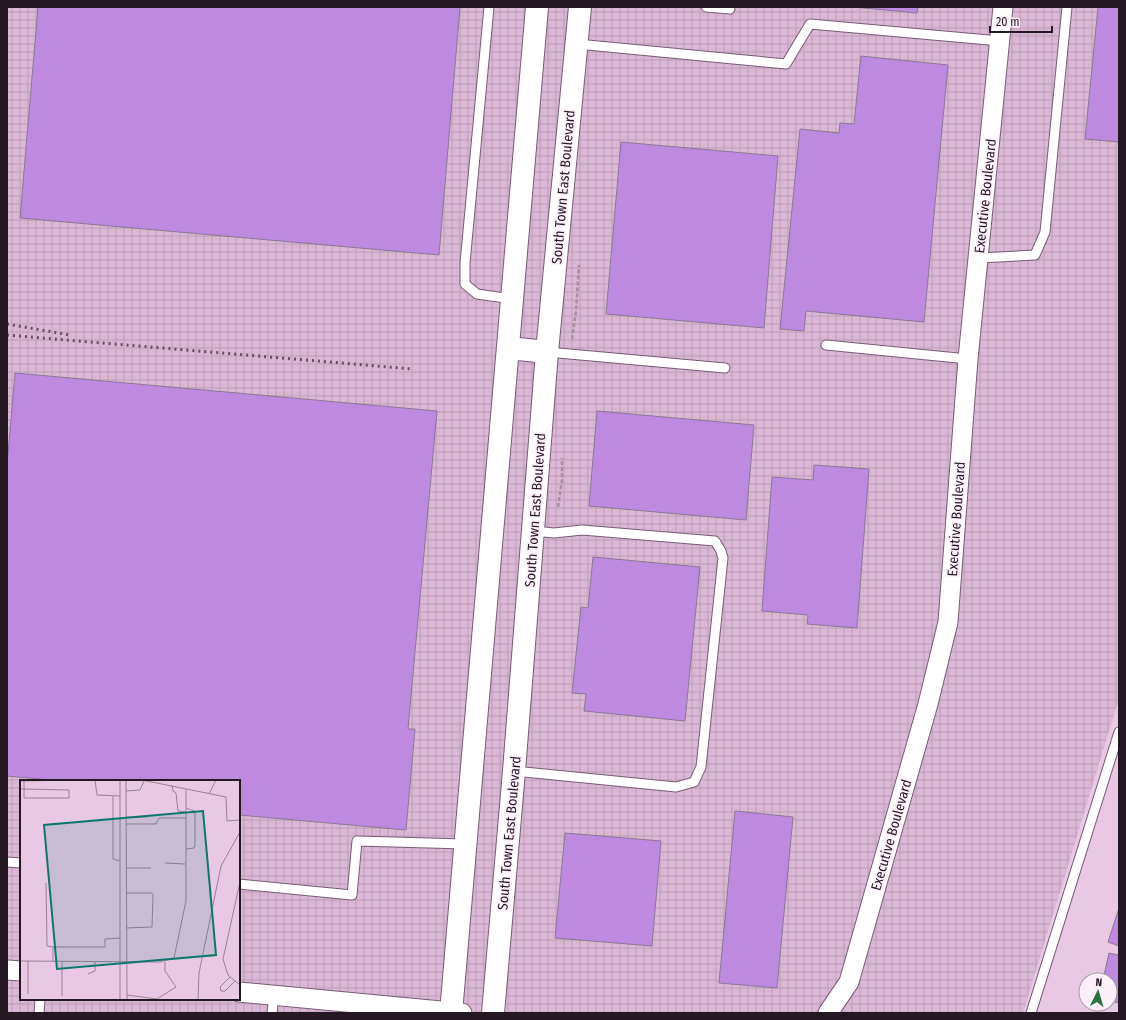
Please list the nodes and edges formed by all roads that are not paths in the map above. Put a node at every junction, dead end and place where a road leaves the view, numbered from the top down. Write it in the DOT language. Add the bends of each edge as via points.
graph roads {
  1 [pos="489,7"];
  2 [pos="537,7"];
  3 [pos="580,7"];
  4 [pos="706,7"];
  5 [pos="1003,7"];
  6 [pos="1067,7"];
  7 [pos="730,9"];
  8 [pos="1000,41"];
  9 [pos="577,44"];
  10 [pos="979,258"];
  11 [pos="512,299"];
  12 [pos="826,345"];
  13 [pos="508,348"];
  14 [pos="547,352"];
  15 [pos="968,359"];
  16 [pos="725,368"];
  17 [pos="534,531"];
  18 [pos="1119,732"];
  19 [pos="514,771"];
  20 [pos="465,844"];
  21 [pos="7,862"];
  22 [pos="20,863"];
  23 [pos="240,884"];
  24 [pos="7,970"];
  25 [pos="20,971"];
  26 [pos="240,992"];
  27 [pos="40,1000"];
  28 [pos="273,1004"];
  29 [pos="39,1013"];
  30 [pos="454,1013"];
  31 [pos="493,1013"];
  32 [pos="828,1013"];
  33 [pos="1031,1013"];
  1 -- 11 [label="lane" via="465,284 477,294"];
  2 -- 11 [label="main road"];
  3 -- 9 [label="main road, South Town East Boulevard"];
  4 -- 7 [label="lane"];
  5 -- 8 [label="street, Executive Boulevard"];
  6 -- 10 [label="lane" via="1045,232 1035,255"];
  8 -- 9 [label="lane" via="810,24 786,64"];
  8 -- 10 [label="street, Executive Boulevard"];
  9 -- 14 [label="main road, South Town East Boulevard"];
  10 -- 15 [label="street, Executive Boulevard"];
  11 -- 13 [label="main road"];
  12 -- 15 [label="lane"];
  13 -- 14 [label="main road"];
  13 -- 20 [label="main road"];
  14 -- 16 [label="lane"];
  14 -- 17 [label="main road, South Town East Boulevard"];
  15 -- 32 [label="street, Executive Boulevard" via="948,622 928,704 849,982"];
  17 -- 19 [label="main road, South Town East Boulevard"];
  17 -- 19 [label="lane" via="554,533 582,530 715,541 723,558 701,767 694,782 676,787"];
  18 -- 33 [label="lane"];
  19 -- 31 [label="main road, South Town East Boulevard"];
  20 -- 23 [label="lane" via="357,841 352,895"];
  20 -- 30 [label="main road"];
  21 -- 22 [label="lane"];
  24 -- 25 [label="street"];
  26 -- 28 [label="street"];
  27 -- 29 [label="lane"];
  28 -- 30 [label="street"];
}
